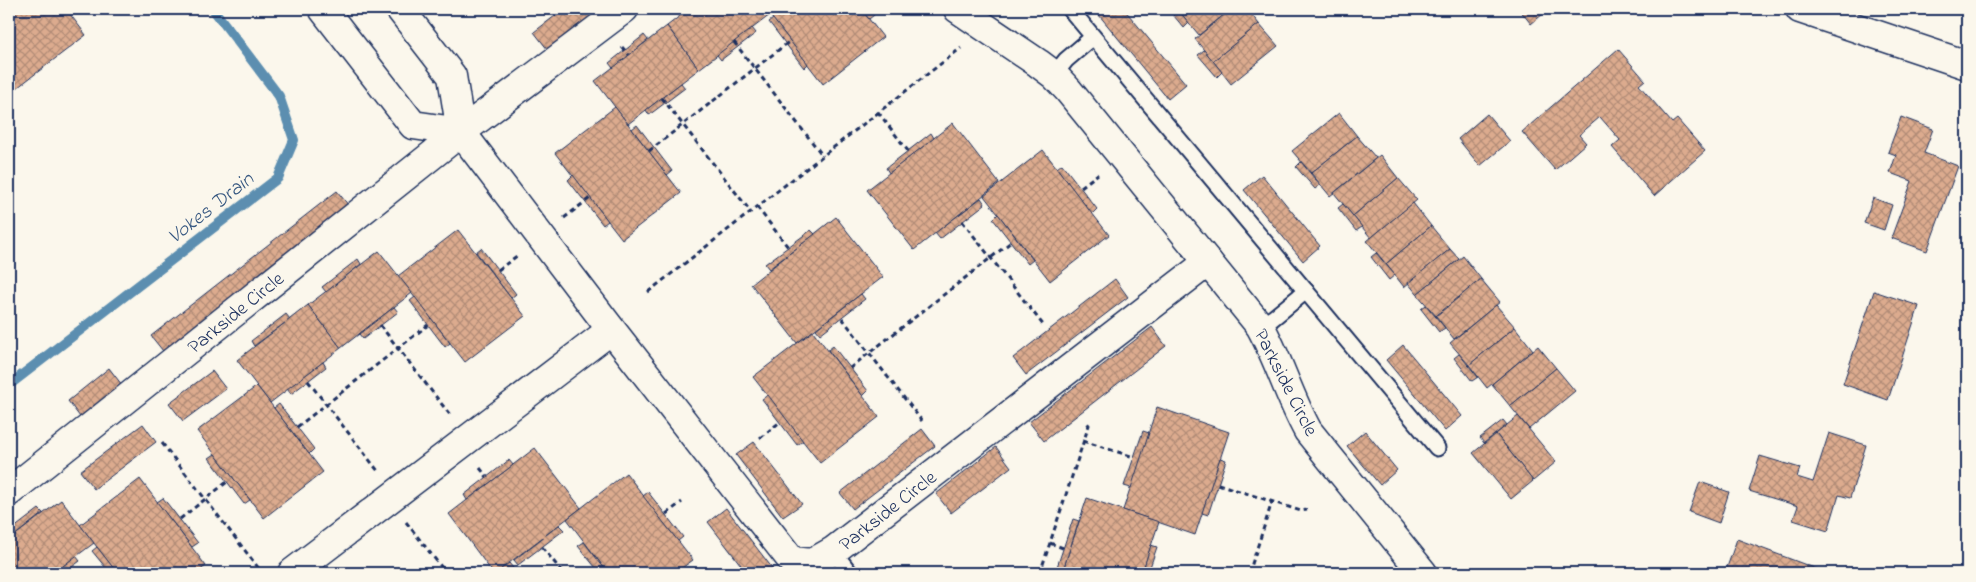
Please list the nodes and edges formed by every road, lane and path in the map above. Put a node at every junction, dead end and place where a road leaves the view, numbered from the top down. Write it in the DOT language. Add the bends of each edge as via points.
graph roads {
  1 [pos="323,9"];
  2 [pos="400,9"];
  3 [pos="624,9"];
  4 [pos="958,9"];
  5 [pos="1070,9"];
  6 [pos="1800,9"];
  7 [pos="1094,37"];
  8 [pos="790,41"];
  9 [pos="734,42"];
  10 [pos="966,44"];
  11 [pos="625,50"];
  12 [pos="629,55"];
  13 [pos="1967,65"];
  14 [pos="755,69"];
  15 [pos="1054,75"];
  16 [pos="662,98"];
  17 [pos="878,112"];
  18 [pos="683,125"];
  19 [pos="460,132"];
  20 [pos="908,151"];
  21 [pos="649,152"];
  22 [pos="823,156"];
  23 [pos="1101,172"];
  24 [pos="1081,188"];
  25 [pos="590,198"];
  26 [pos="757,207"];
  27 [pos="751,212"];
  28 [pos="962,221"];
  29 [pos="558,223"];
  30 [pos="1011,242"];
  31 [pos="788,247"];
  32 [pos="521,253"];
  33 [pos="991,258"];
  34 [pos="1208,262"];
  35 [pos="498,270"];
  36 [pos="648,292"];
  37 [pos="1306,292"];
  38 [pos="842,318"];
  39 [pos="380,325"];
  40 [pos="428,325"];
  41 [pos="1044,326"];
  42 [pos="1260,326"];
  43 [pos="611,330"];
  44 [pos="398,348"];
  45 [pos="870,352"];
  46 [pos="850,368"];
  47 [pos="308,381"];
  48 [pos="326,405"];
  49 [pos="454,420"];
  50 [pos="922,421"];
  51 [pos="1085,421"];
  52 [pos="780,422"];
  53 [pos="297,427"];
  54 [pos="760,438"];
  55 [pos="1083,441"];
  56 [pos="162,444"];
  57 [pos="1437,448"];
  58 [pos="1134,457"];
  59 [pos="381,476"];
  60 [pos="228,482"];
  61 [pos="1218,484"];
  62 [pos="9,492"];
  63 [pos="205,499"];
  64 [pos="682,502"];
  65 [pos="1272,502"];
  66 [pos="1307,510"];
  67 [pos="666,514"];
  68 [pos="401,516"];
  69 [pos="180,519"];
  70 [pos="1050,543"];
  71 [pos="542,547"];
  72 [pos="1064,548"];
  73 [pos="833,551"];
  74 [pos="596,568"];
  75 [pos="260,570"];
  76 [pos="292,573"];
  77 [pos="446,573"];
  78 [pos="563,573"];
  79 [pos="589,573"];
  80 [pos="850,573"];
  81 [pos="1040,573"];
  82 [pos="1249,573"];
  83 [pos="1422,573"];
  1 -- 19 [label="street" via="413,125"];
  2 -- 19 [label="street, Parkside Circle" via="452,76"];
  3 -- 19 [label="street, Parkside Circle"];
  4 -- 15 [label="street, Parkside Circle"];
  5 -- 7 [label="lane"];
  6 -- 13 [label="street"];
  7 -- 15 [label="lane" via="1066,60"];
  7 -- 37 [label="lane"];
  8 -- 14 [label="path"];
  9 -- 14 [label="path"];
  10 -- 17 [label="path"];
  11 -- 12 [label="path"];
  14 -- 18 [label="path"];
  14 -- 22 [label="path"];
  15 -- 34 [label="street, Parkside Circle"];
  16 -- 18 [label="path"];
  17 -- 20 [label="path"];
  17 -- 22 [label="path"];
  18 -- 21 [label="path"];
  18 -- 27 [label="path"];
  19 -- 43 [label="street, Parkside Circle"];
  19 -- 62 [label="street, Parkside Circle"];
  22 -- 26 [label="path"];
  23 -- 24 [label="path"];
  25 -- 29 [label="path"];
  26 -- 27 [label="path"];
  26 -- 31 [label="path"];
  27 -- 36 [label="path"];
  28 -- 33 [label="path"];
  30 -- 33 [label="path"];
  32 -- 35 [label="path"];
  33 -- 41 [label="path"];
  33 -- 45 [label="path"];
  34 -- 42 [label="street, Parkside Circle"];
  34 -- 73 [label="street, Parkside Circle"];
  37 -- 42 [label="lane"];
  37 -- 57 [label="lane"];
  38 -- 45 [label="path"];
  39 -- 44 [label="path"];
  40 -- 44 [label="path"];
  42 -- 83 [label="street, Parkside Circle" via="1308,431"];
  43 -- 73 [label="street, Parkside Circle" via="792,561 812,563"];
  43 -- 76 [label="street"];
  44 -- 48 [label="path"];
  44 -- 49 [label="path"];
  45 -- 46 [label="path"];
  45 -- 50 [label="path"];
  47 -- 48 [label="path"];
  48 -- 53 [label="path"];
  48 -- 59 [label="path"];
  51 -- 55 [label="path" via="1089,425"];
  52 -- 54 [label="path"];
  55 -- 58 [label="path"];
  55 -- 70 [label="path"];
  56 -- 63 [label="path"];
  60 -- 63 [label="path"];
  61 -- 65 [label="path"];
  63 -- 69 [label="path"];
  63 -- 75 [label="path"];
  64 -- 67 [label="path"];
  65 -- 66 [label="path"];
  65 -- 82 [label="path"];
  68 -- 77 [label="path"];
  70 -- 72 [label="path"];
  70 -- 81 [label="path"];
  71 -- 78 [label="path"];
  73 -- 80 [label="lane"];
  74 -- 79 [label="path"];
}
